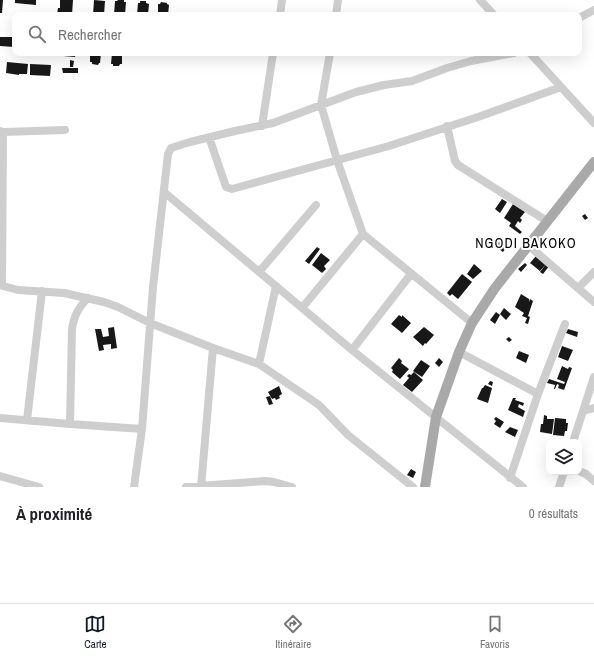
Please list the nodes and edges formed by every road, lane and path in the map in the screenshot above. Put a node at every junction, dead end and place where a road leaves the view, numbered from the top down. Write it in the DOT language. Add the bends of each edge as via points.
graph roads {
  1 [pos="282,0"];
  2 [pos="338,0"];
  3 [pos="485,2"];
  4 [pos="594,10"];
  5 [pos="280,12"];
  6 [pos="336,12"];
  7 [pos="492,12"];
  8 [pos="582,16"];
  9 [pos="273,56"];
  10 [pos="329,56"];
  11 [pos="498,56"];
  12 [pos="533,56"];
  13 [pos="561,87"];
  14 [pos="321,105"];
  15 [pos="594,123"];
  16 [pos="262,126"];
  17 [pos="447,126"];
  18 [pos="65,130"];
  19 [pos="2,132"];
  20 [pos="209,137"];
  21 [pos="337,160"];
  22 [pos="594,162"];
  23 [pos="164,192"];
  24 [pos="316,205"];
  25 [pos="1,218"];
  26 [pos="547,221"];
  27 [pos="363,234"];
  28 [pos="528,245"];
  29 [pos="259,272"];
  30 [pos="594,272"];
  31 [pos="411,274"];
  32 [pos="1,284"];
  33 [pos="276,286"];
  34 [pos="578,288"];
  35 [pos="42,291"];
  36 [pos="88,298"];
  37 [pos="594,302"];
  38 [pos="302,308"];
  39 [pos="150,323"];
  40 [pos="472,323"];
  41 [pos="565,324"];
  42 [pos="213,348"];
  43 [pos="352,350"];
  44 [pos="459,352"];
  45 [pos="259,364"];
  46 [pos="594,377"];
  47 [pos="538,394"];
  48 [pos="594,408"];
  49 [pos="583,411"];
  50 [pos="436,416"];
  51 [pos="0,418"];
  52 [pos="27,420"];
  53 [pos="70,424"];
  54 [pos="142,429"];
  55 [pos="575,439"];
  56 [pos="582,472"];
  57 [pos="563,475"];
  58 [pos="0,476"];
  59 [pos="510,478"];
  60 [pos="594,481"];
  61 [pos="201,486"];
  62 [pos="39,487"];
  63 [pos="134,487"];
  64 [pos="186,487"];
  65 [pos="292,487"];
  66 [pos="414,487"];
  67 [pos="425,487"];
  68 [pos="523,487"];
  69 [pos="559,487"];
  1 -- 5 [label="street"];
  2 -- 6 [label="street"];
  3 -- 7 [label="street"];
  4 -- 8 [label="street"];
  9 -- 16 [label="street"];
  10 -- 14 [label="street"];
  11 -- 14 [label="street" via="447,68 412,82 356,92"];
  12 -- 13 [label="street"];
  13 -- 15 [label="street"];
  13 -- 17 [label="street"];
  14 -- 16 [label="street"];
  14 -- 21 [label="street"];
  16 -- 20 [label="street"];
  17 -- 21 [label="street"];
  17 -- 26 [label="street" via="458,165"];
  18 -- 19 [label="street"];
  19 -- 25 [label="street"];
  20 -- 21 [label="street" via="226,187 229,189"];
  20 -- 23 [label="street" via="171,148 168,154"];
  21 -- 27 [label="street"];
  22 -- 26 [label="main road"];
  23 -- 29 [label="street"];
  23 -- 39 [label="street"];
  24 -- 29 [label="street"];
  25 -- 32 [label="street"];
  26 -- 28 [label="main road"];
  27 -- 31 [label="street"];
  27 -- 38 [label="street"];
  28 -- 34 [label="street"];
  28 -- 40 [label="main road"];
  29 -- 33 [label="street"];
  30 -- 34 [label="street"];
  31 -- 40 [label="street"];
  31 -- 43 [label="street"];
  32 -- 35 [label="street" via="18,290"];
  33 -- 38 [label="street"];
  33 -- 45 [label="street"];
  34 -- 37 [label="street"];
  35 -- 36 [label="street"];
  35 -- 52 [label="street"];
  36 -- 39 [label="street" via="118,307"];
  36 -- 53 [label="street" via="79,306 72,329"];
  38 -- 43 [label="street"];
  39 -- 42 [label="street"];
  39 -- 54 [label="street"];
  40 -- 44 [label="main road"];
  41 -- 47 [label="street"];
  42 -- 45 [label="street"];
  42 -- 61 [label="street"];
  43 -- 50 [label="street"];
  44 -- 47 [label="street"];
  44 -- 50 [label="main road"];
  45 -- 66 [label="street" via="319,405 348,435"];
  46 -- 49 [label="street"];
  47 -- 59 [label="street"];
  48 -- 49 [label="street"];
  49 -- 55 [label="street"];
  50 -- 59 [label="street"];
  50 -- 67 [label="main road"];
  51 -- 52 [label="street"];
  52 -- 53 [label="street"];
  53 -- 54 [label="street"];
  54 -- 63 [label="street"];
  56 -- 60 [label="street"];
  57 -- 69 [label="street"];
  58 -- 62 [label="street"];
  59 -- 68 [label="street"];
  61 -- 64 [label="street"];
  61 -- 65 [label="street" via="265,481"];
}
